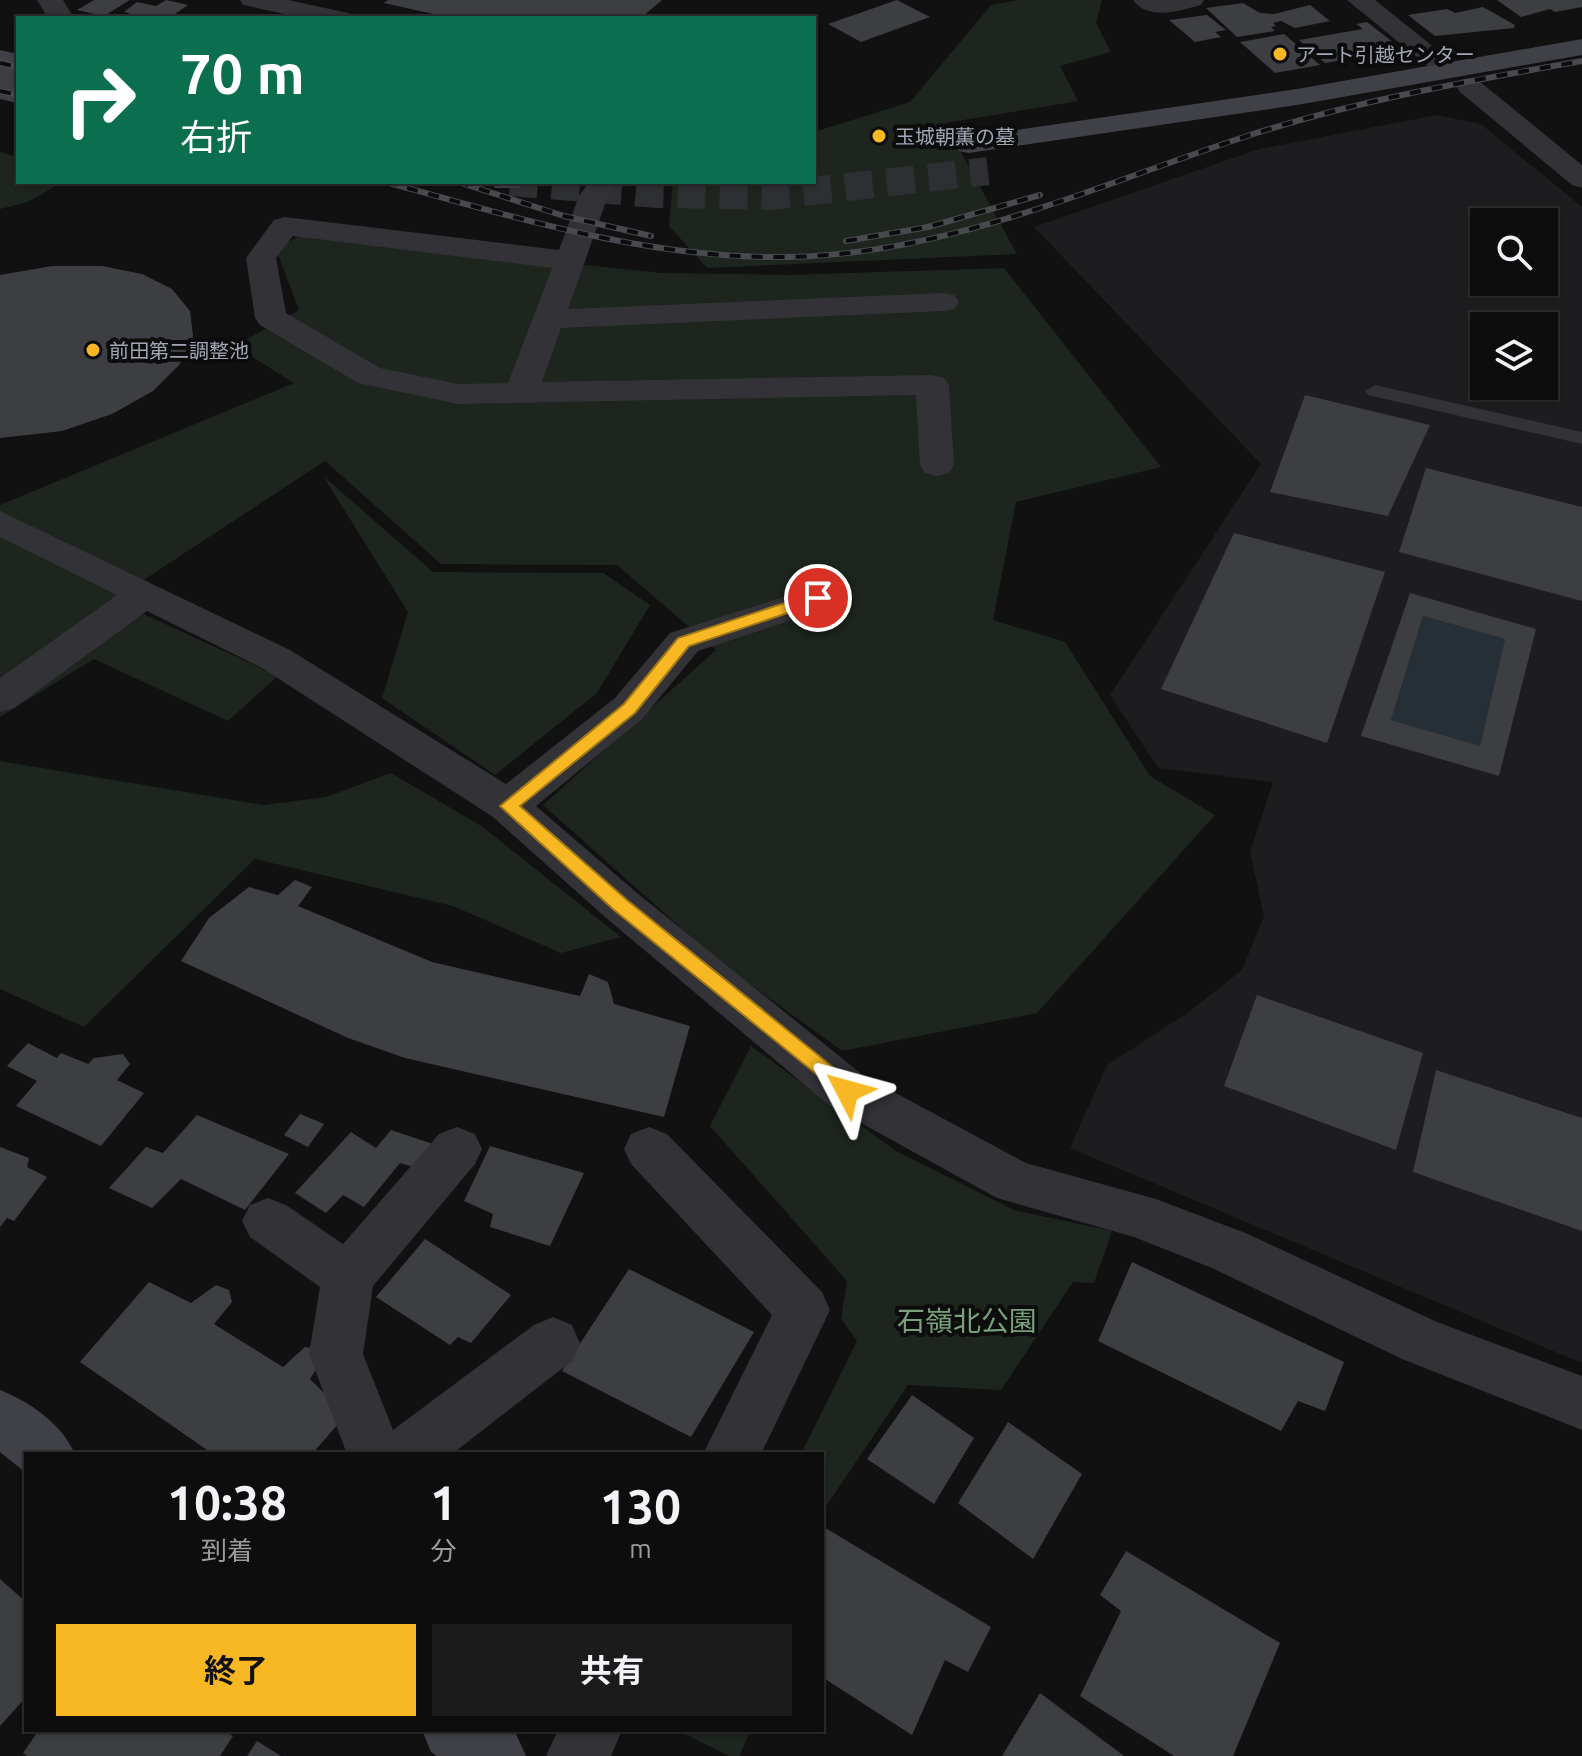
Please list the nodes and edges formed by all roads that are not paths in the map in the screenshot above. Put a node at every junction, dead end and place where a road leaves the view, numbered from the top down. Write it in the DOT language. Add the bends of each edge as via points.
graph roads {
  1 [pos="252,0"];
  2 [pos="1145,0"];
  3 [pos="1192,0"];
  4 [pos="1359,0"];
  5 [pos="327,12"];
  6 [pos="1582,47"];
  7 [pos="1582,67"];
  8 [pos="1458,78"];
  9 [pos="969,145"];
  10 [pos="1050,160"];
  11 [pos="1582,179"];
  12 [pos="603,184"];
  13 [pos="571,261"];
  14 [pos="943,302"];
  15 [pos="550,319"];
  16 [pos="1375,391"];
  17 [pos="521,394"];
  18 [pos="1582,438"];
  19 [pos="937,465"];
  20 [pos="0,522"];
  21 [pos="143,595"];
  22 [pos="818,598"];
  23 [pos="0,698"];
  24 [pos="508,806"];
  25 [pos="457,1149"];
  26 [pos="649,1149"];
  27 [pos="268,1221"];
  28 [pos="348,1277"];
  29 [pos="553,1343"];
  30 [pos="1582,1403"];
  31 [pos="0,1417"];
  32 [pos="44,1452"];
  33 [pos="374,1452"];
  34 [pos="410,1452"];
  35 [pos="732,1452"];
  36 [pos="456,1732"];
  37 [pos="590,1732"];
  38 [pos="494,1756"];
  39 [pos="578,1756"];
  1 -- 5 [label="street"];
  2 -- 3 [label="street" via="1152,6"];
  4 -- 8 [label="street"];
  6 -- 8 [label="street"];
  7 -- 8 [label="street"];
  8 -- 9 [label="street"];
  8 -- 10 [label="street"];
  8 -- 11 [label="street"];
  12 -- 13 [label="street"];
  13 -- 15 [label="street"];
  13 -- 17 [label="street" via="285,226 261,258 271,318 370,376 458,394"];
  14 -- 15 [label="street"];
  15 -- 17 [label="street"];
  16 -- 18 [label="lane"];
  17 -- 19 [label="street" via="932,385"];
  20 -- 21 [label="street"];
  21 -- 23 [label="street"];
  21 -- 24 [label="street" via="276,659"];
  22 -- 24 [label="street" via="684,642 629,708"];
  24 -- 30 [label="street" via="847,1091 1015,1182 1138,1215 1230,1251 1421,1341"];
  25 -- 28 [label="street"];
  26 -- 35 [label="street" via="803,1310"];
  27 -- 28 [label="street"];
  28 -- 33 [label="street" via="336,1354"];
  29 -- 34 [label="street"];
  31 -- 32 [label="street"];
  36 -- 38 [label="street"];
  37 -- 39 [label="street"];
}
